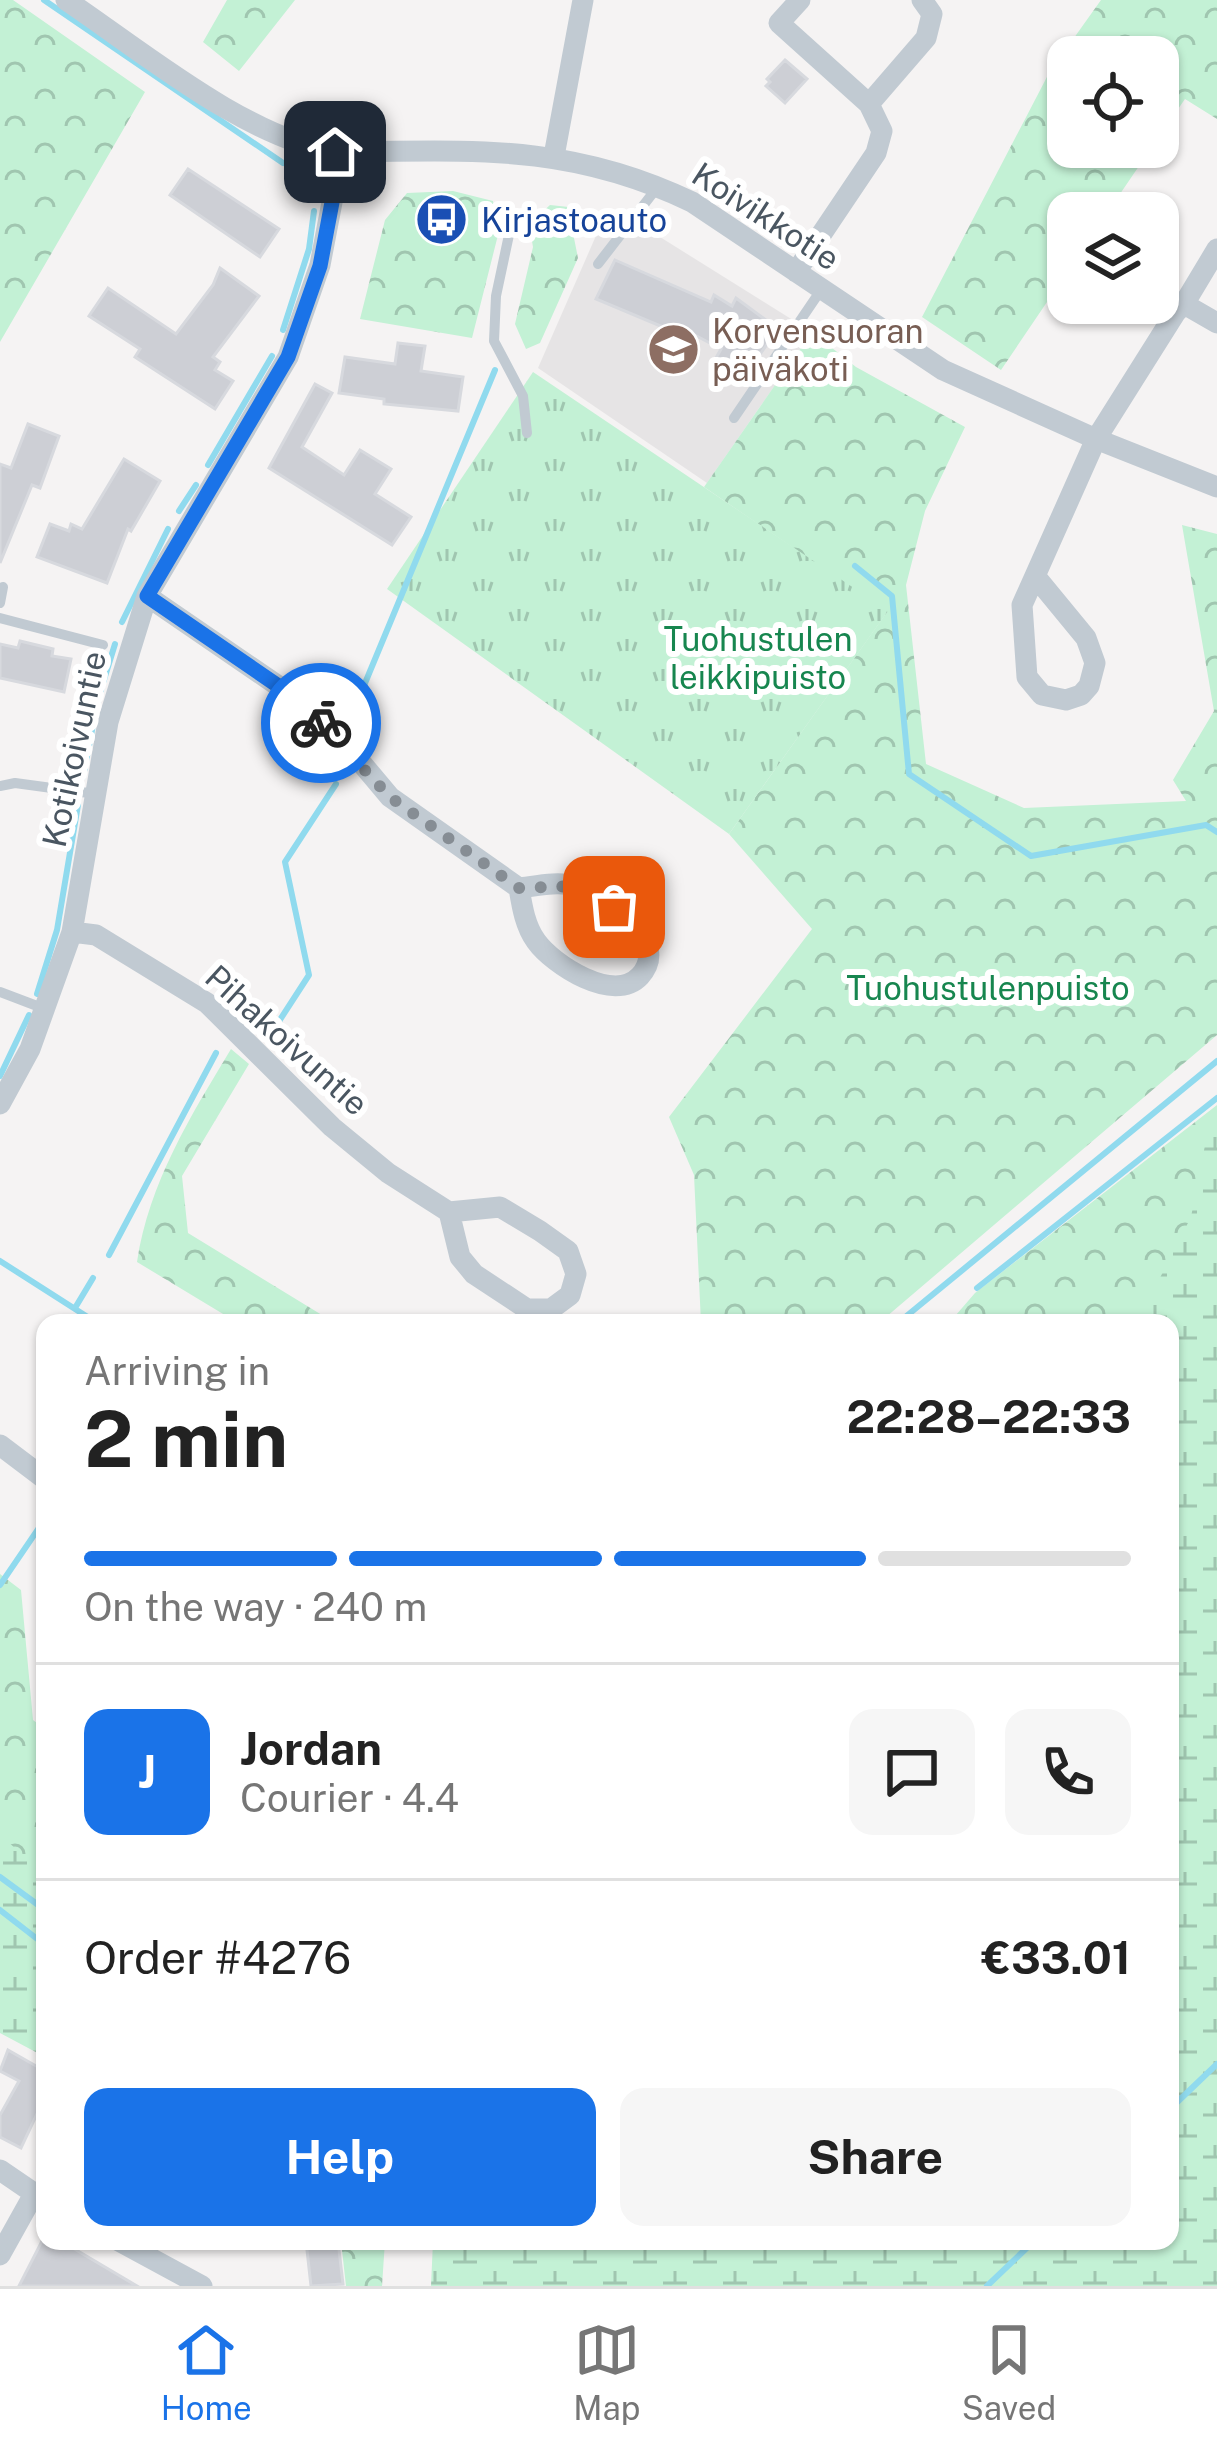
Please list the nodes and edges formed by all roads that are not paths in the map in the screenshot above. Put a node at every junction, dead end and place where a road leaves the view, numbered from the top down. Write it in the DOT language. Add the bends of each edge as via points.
graph roads {
  1 [pos="66,0"];
  2 [pos="583,0"];
  3 [pos="800,0"];
  4 [pos="922,0"];
  5 [pos="869,104"];
  6 [pos="335,152"];
  7 [pos="554,156"];
  8 [pos="658,186"];
  9 [pos="513,216"];
  10 [pos="1217,249"];
  11 [pos="598,264"];
  12 [pos="796,272"];
  13 [pos="821,290"];
  14 [pos="1184,304"];
  15 [pos="1217,323"];
  16 [pos="734,418"];
  17 [pos="527,433"];
  18 [pos="1096,440"];
  19 [pos="1217,487"];
  20 [pos="1034,576"];
  21 [pos="3,587"];
  22 [pos="147,596"];
  23 [pos="0,603"];
  24 [pos="0,618"];
  25 [pos="104,645"];
  26 [pos="0,786"];
  27 [pos="96,794"];
  28 [pos="519,888"];
  29 [pos="72,932"];
  30 [pos="0,992"];
  31 [pos="46,1009"];
  32 [pos="0,1104"];
  33 [pos="449,1212"];
  34 [pos="0,1445"];
  35 [pos="36,1472"];
  36 [pos="0,2170"];
  37 [pos="36,2195"];
  38 [pos="36,2204"];
  39 [pos="136,2250"];
  40 [pos="0,2255"];
  41 [pos="202,2286"];
  1 -- 6 [label="street, Koivikkotie" via="228,109 305,147"];
  2 -- 7 [label="street"];
  3 -- 5 [label="street" via="779,23"];
  4 -- 5 [label="street" via="932,14 926,38"];
  5 -- 12 [label="street" via="883,130 876,153"];
  6 -- 7 [label="street, Koivikkotie"];
  6 -- 22 [label="street, Kotikoivuntie" via="320,266 288,357"];
  7 -- 8 [label="street, Koivikkotie"];
  8 -- 11 [label="lane"];
  8 -- 12 [label="street, Koivikkotie"];
  9 -- 17 [label="lane" via="494,341 523,396"];
  10 -- 14 [label="street"];
  12 -- 13 [label="street, Koivikkotie"];
  13 -- 16 [label="lane"];
  13 -- 18 [label="street, Koivikkotie" via="944,370"];
  14 -- 15 [label="street"];
  14 -- 18 [label="street"];
  18 -- 19 [label="street, Koivikkotie"];
  18 -- 20 [label="street"];
  20 -- 20 [label="street" via="1022,605 1028,676 1042,695 1066,700 1089,686 1095,663 1086,638"];
  21 -- 23 [label="lane"];
  22 -- 27 [label="street, Kotikoivuntie" via="108,722"];
  22 -- 28 [label="street" via="290,694 390,797"];
  24 -- 25 [label="lane"];
  26 -- 27 [label="lane"];
  27 -- 29 [label="street, Kotikoivuntie"];
  28 -- 28 [label="street" via="537,943 571,970 603,987 641,975 647,943 614,907 574,886"];
  29 -- 31 [label="street, Kotikoivuntie"];
  29 -- 33 [label="street, Pihakoivuntie" via="96,935 207,1003 332,1127"];
  30 -- 31 [label="lane"];
  31 -- 32 [label="street, Kotikoivuntie"];
  33 -- 33 [label="street" via="460,1257 474,1274 527,1309 551,1310 570,1295 576,1274 568,1251 540,1231 500,1207"];
  34 -- 35 [label="street"];
  36 -- 37 [label="street"];
  38 -- 40 [label="street"];
  39 -- 41 [label="street"];
}
